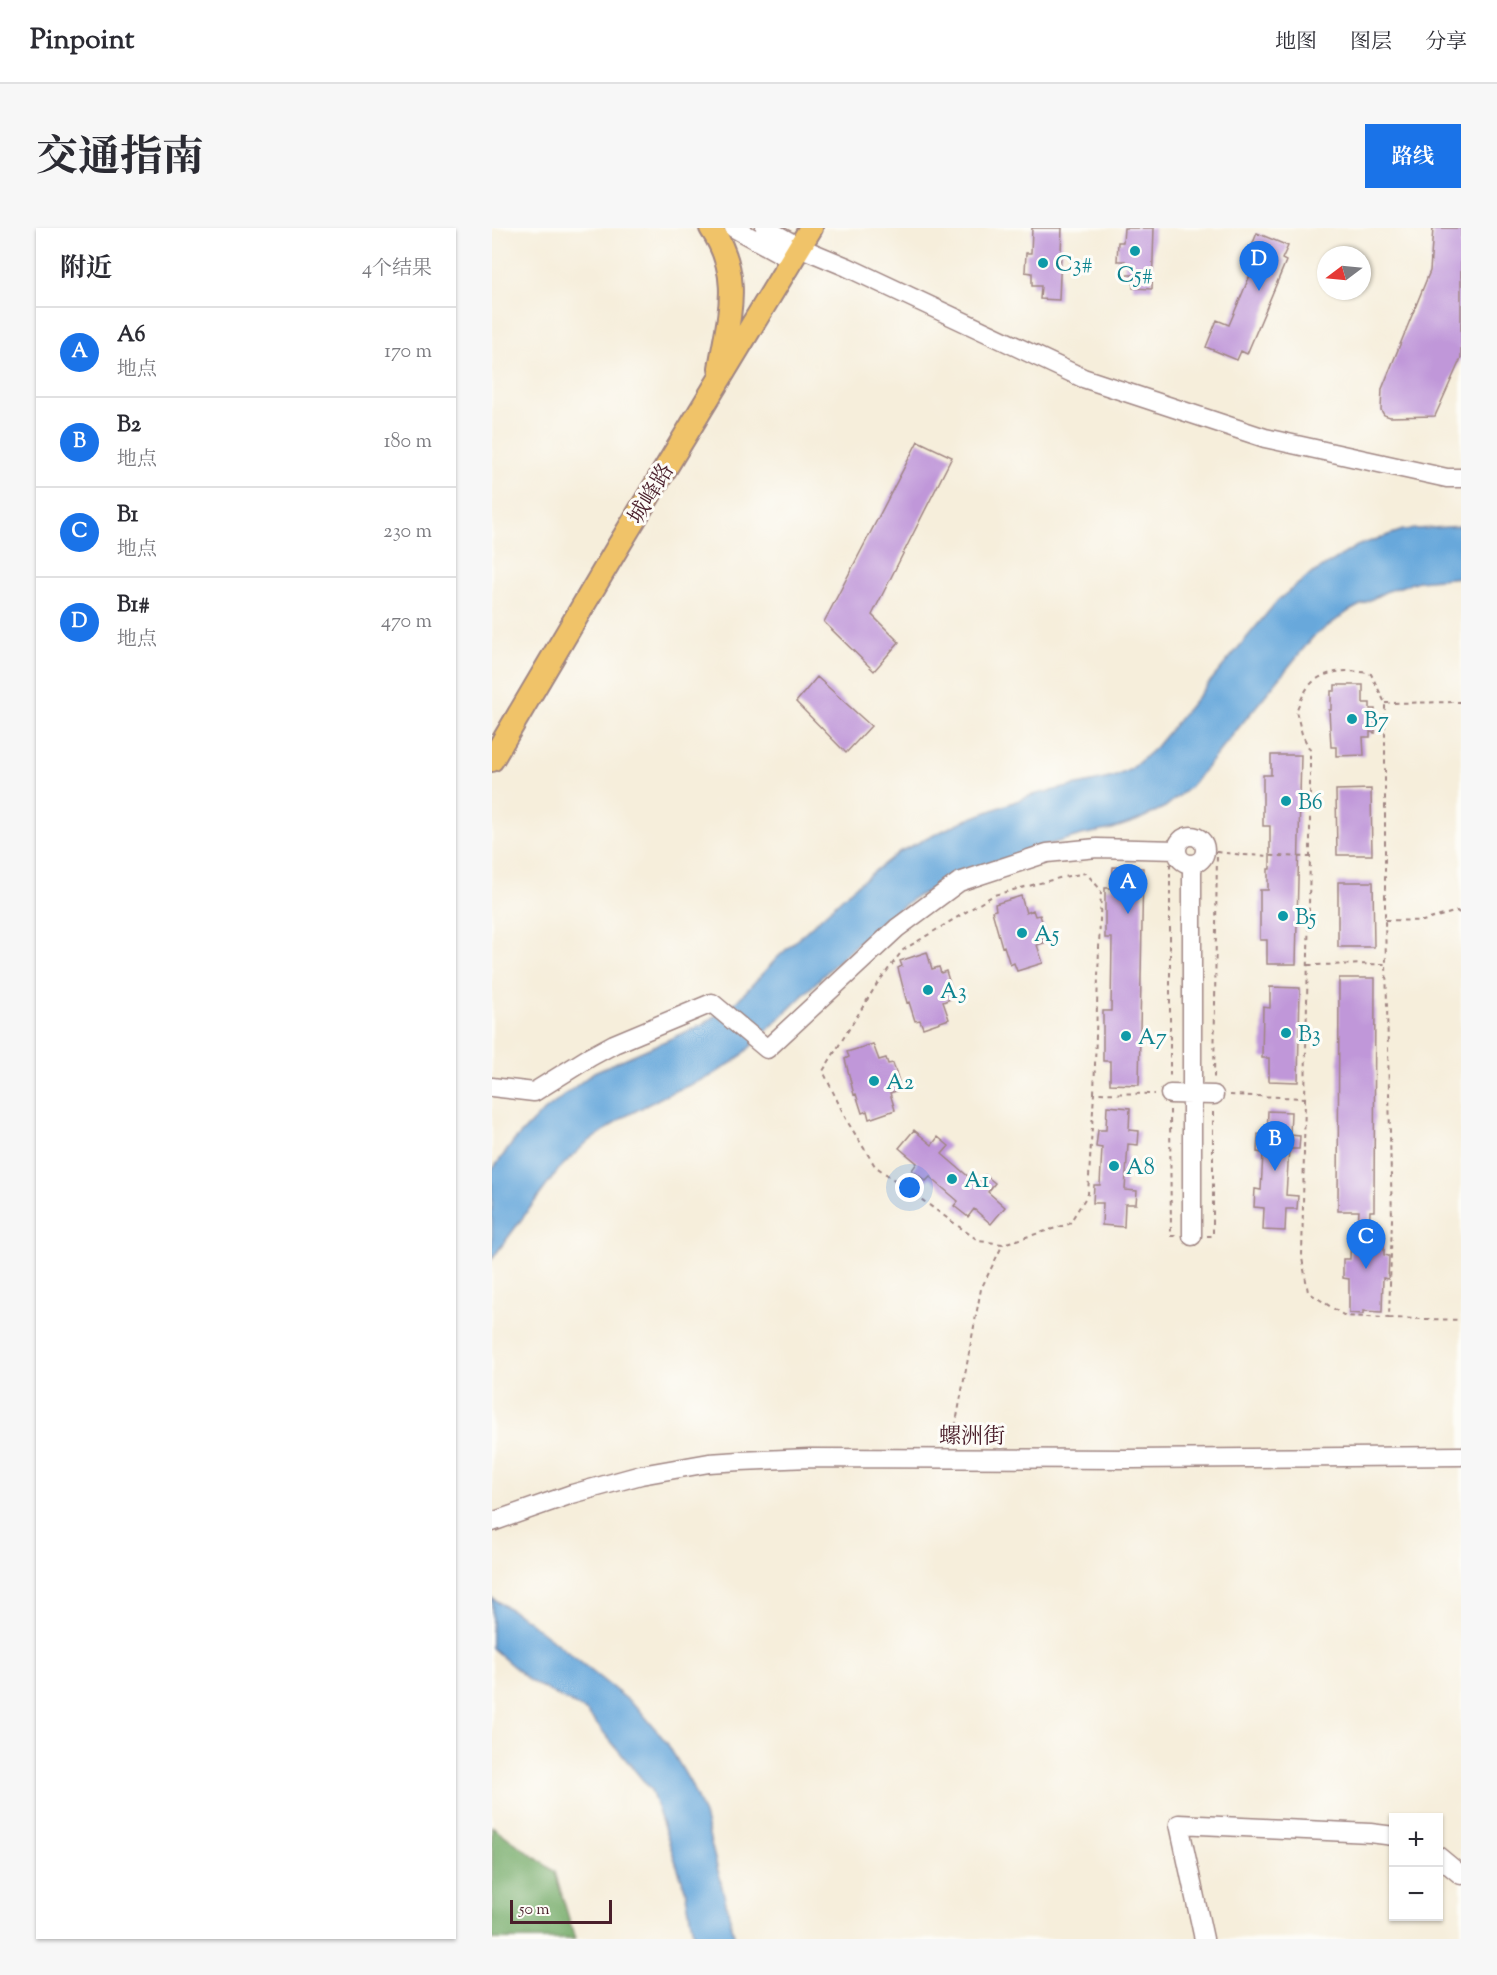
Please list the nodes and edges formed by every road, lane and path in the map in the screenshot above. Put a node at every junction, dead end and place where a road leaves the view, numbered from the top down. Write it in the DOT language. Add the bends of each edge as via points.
graph roads {
  1 [pos="711,228"];
  2 [pos="734,228"];
  3 [pos="765,228"];
  4 [pos="801,245"];
  5 [pos="718,381"];
  6 [pos="1461,478"];
  7 [pos="1461,702"];
  8 [pos="1385,703"];
  9 [pos="492,760"];
  10 [pos="1174,850"];
  11 [pos="1205,856"];
  12 [pos="1310,857"];
  13 [pos="1461,915"];
  14 [pos="1385,920"];
  15 [pos="1386,964"];
  16 [pos="1308,965"];
  17 [pos="492,1087"];
  18 [pos="1094,1093"];
  19 [pos="1170,1094"];
  20 [pos="1192,1094"];
  21 [pos="1214,1095"];
  22 [pos="1305,1098"];
  23 [pos="1192,1236"];
  24 [pos="1003,1244"];
  25 [pos="1389,1318"];
  26 [pos="1461,1320"];
  27 [pos="1461,1456"];
  28 [pos="949,1459"];
  29 [pos="492,1522"];
  30 [pos="1389,1835"];
  31 [pos="1443,1860"];
  32 [pos="1461,1875"];
  33 [pos="1204,1939"];
  1 -- 5 [label="main road" via="726,253 731,272 732,297"];
  2 -- 4 [label="street"];
  3 -- 4 [label="street"];
  4 -- 5 [label="main road, 城峰路"];
  4 -- 6 [label="street" via="1083,378 1265,438"];
  5 -- 9 [label="main road, 城峰路"];
  7 -- 8 [label="path"];
  8 -- 12 [label="path" via="1371,674 1355,670 1327,674 1309,685 1296,711 1310,750"];
  8 -- 14 [label="path"];
  10 -- 11 [label="street" via="1183,862"];
  10 -- 11 [label="street" via="1183,838 1191,836 1203,843"];
  10 -- 17 [label="street" via="1097,848 1047,853 959,882 897,928 767,1048 712,1003 614,1044 534,1092"];
  10 -- 19 [label="path"];
  11 -- 12 [label="path"];
  11 -- 20 [label="street"];
  11 -- 21 [label="path"];
  12 -- 16 [label="path"];
  13 -- 14 [label="path" via="1457,911 1423,921"];
  14 -- 15 [label="path"];
  15 -- 16 [label="path"];
  15 -- 25 [label="path" via="1392,1219"];
  16 -- 22 [label="path"];
  18 -- 19 [label="path"];
  18 -- 24 [label="path" via="1088,1194 1069,1224"];
  18 -- 24 [label="path" via="1101,890 1086,873 994,895 903,951 877,984 823,1071 875,1166 979,1241"];
  19 -- 20 [label="street"];
  19 -- 23 [label="path" via="1171,1236"];
  20 -- 21 [label="street"];
  20 -- 23 [label="street"];
  21 -- 22 [label="path"];
  21 -- 23 [label="path" via="1213,1236"];
  22 -- 25 [label="path" via="1302,1258 1308,1292 1345,1316"];
  24 -- 28 [label="path" via="981,1290"];
  25 -- 26 [label="path"];
  27 -- 28 [label="street, 螺洲街"];
  28 -- 29 [label="street, 螺洲街" via="810,1458 709,1463 612,1483"];
  30 -- 33 [label="street" via="1179,1824"];
  31 -- 32 [label="street"];
}
